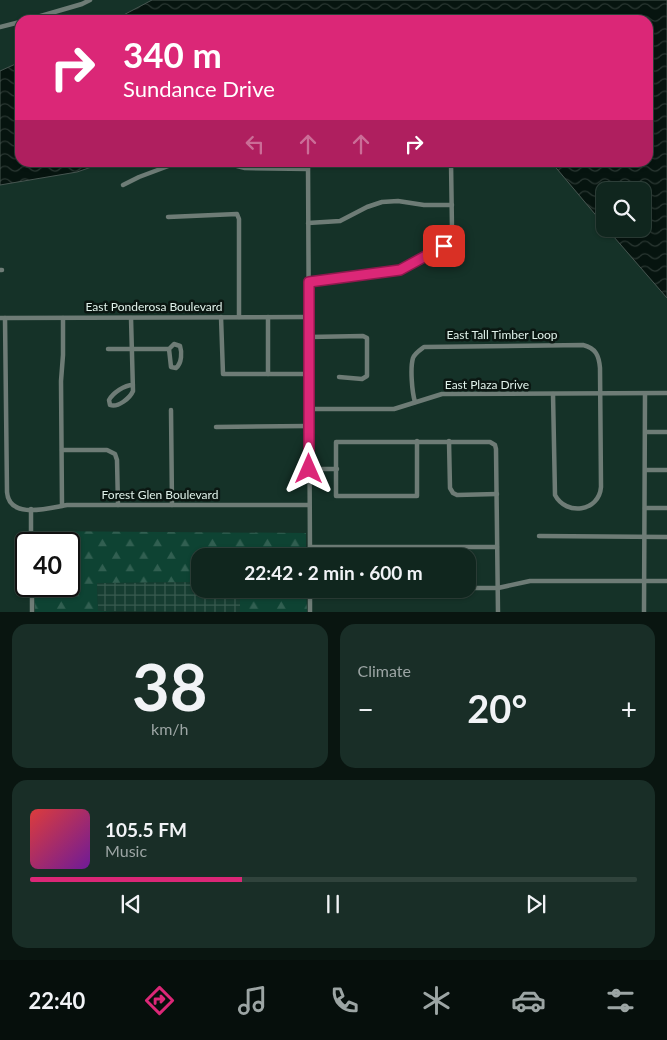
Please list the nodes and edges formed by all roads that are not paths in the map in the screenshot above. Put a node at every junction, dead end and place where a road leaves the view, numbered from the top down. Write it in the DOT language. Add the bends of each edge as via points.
graph roads {
  1 [pos="90,0"];
  2 [pos="44,15"];
  3 [pos="15,23"];
  4 [pos="0,27"];
  5 [pos="165,167"];
  6 [pos="241,167"];
  7 [pos="266,167"];
  8 [pos="308,167"];
  9 [pos="451,167"];
  10 [pos="123,185"];
  11 [pos="452,205"];
  12 [pos="168,217"];
  13 [pos="308,223"];
  14 [pos="444,246"];
  15 [pos="453,256"];
  16 [pos="309,282"];
  17 [pos="308,316"];
  18 [pos="221,317"];
  19 [pos="239,317"];
  20 [pos="268,317"];
  21 [pos="2,318"];
  22 [pos="63,318"];
  23 [pos="131,318"];
  24 [pos="309,337"];
  25 [pos="108,348"];
  26 [pos="132,349"];
  27 [pos="169,349"];
  28 [pos="268,374"];
  29 [pos="309,374"];
  30 [pos="339,377"];
  31 [pos="133,385"];
  32 [pos="553,394"];
  33 [pos="600,394"];
  34 [pos="645,394"];
  35 [pos="667,394"];
  36 [pos="416,402"];
  37 [pos="171,410"];
  38 [pos="309,410"];
  39 [pos="216,426"];
  40 [pos="309,426"];
  41 [pos="646,432"];
  42 [pos="667,432"];
  43 [pos="417,441"];
  44 [pos="450,442"];
  45 [pos="62,450"];
  46 [pos="309,469"];
  47 [pos="337,469"];
  48 [pos="646,470"];
  49 [pos="667,470"];
  50 [pos="497,494"];
  51 [pos="118,505"];
  52 [pos="172,505"];
  53 [pos="309,505"];
  54 [pos="62,506"];
  55 [pos="645,508"];
  56 [pos="667,508"];
  57 [pos="31,509"];
  58 [pos="31,532"];
  59 [pos="540,536"];
  60 [pos="644,536"];
  61 [pos="667,537"];
  62 [pos="310,547"];
  63 [pos="497,547"];
  64 [pos="644,581"];
  65 [pos="667,581"];
  66 [pos="476,588"];
  67 [pos="498,588"];
  68 [pos="32,597"];
  69 [pos="310,598"];
  70 [pos="32,612"];
  71 [pos="310,612"];
  72 [pos="498,612"];
  73 [pos="644,612"];
  1 -- 2 [label="street"];
  3 -- 4 [label="street"];
  5 -- 10 [label="street"];
  6 -- 7 [label="street"];
  8 -- 13 [label="street"];
  9 -- 11 [label="street"];
  11 -- 13 [label="street" via="382,202 340,221"];
  11 -- 14 [label="street" via="452,231"];
  12 -- 19 [label="street" via="237,214"];
  13 -- 16 [label="street"];
  14 -- 15 [label="street"];
  14 -- 16 [label="street" via="400,270"];
  16 -- 17 [label="street"];
  17 -- 20 [label="street, East Ponderosa Boulevard"];
  17 -- 24 [label="street"];
  18 -- 19 [label="street, East Ponderosa Boulevard"];
  18 -- 23 [label="street, East Ponderosa Boulevard"];
  18 -- 28 [label="street" via="223,374"];
  19 -- 20 [label="street, East Ponderosa Boulevard"];
  20 -- 28 [label="street"];
  21 -- 22 [label="street, East Ponderosa Boulevard"];
  21 -- 57 [label="street, Forest Glen Boulevard" via="7,492 12,506"];
  22 -- 23 [label="street, East Ponderosa Boulevard"];
  22 -- 45 [label="street"];
  23 -- 26 [label="street"];
  24 -- 29 [label="street"];
  24 -- 30 [label="street" via="368,338 366,376 362,379"];
  25 -- 26 [label="street"];
  26 -- 27 [label="street"];
  26 -- 31 [label="street"];
  27 -- 27 [label="street" via="171,367 176,368 180,363 180,346 174,344"];
  28 -- 29 [label="street"];
  29 -- 38 [label="street"];
  31 -- 31 [label="street" via="130,396 117,405 110,405 112,395 125,386"];
  32 -- 33 [label="street, East Plaza Drive"];
  32 -- 33 [label="street, East Tall Timber Loop" via="554,492 561,503 574,508 589,506 600,494"];
  32 -- 36 [label="street, East Plaza Drive" via="442,394"];
  33 -- 34 [label="street, East Plaza Drive"];
  33 -- 36 [label="street, East Tall Timber Loop" via="599,359 596,352 587,346 430,346 417,352 412,362"];
  34 -- 35 [label="street, East Plaza Drive"];
  34 -- 41 [label="street"];
  36 -- 38 [label="street, East Plaza Drive" via="394,409"];
  37 -- 52 [label="street"];
  38 -- 40 [label="street"];
  39 -- 40 [label="street"];
  40 -- 46 [label="street"];
  41 -- 42 [label="street"];
  41 -- 48 [label="street"];
  43 -- 44 [label="street"];
  43 -- 47 [label="street" via="336,442"];
  43 -- 47 [label="street" via="417,496 336,496"];
  44 -- 50 [label="street" via="493,443 496,449"];
  44 -- 50 [label="street" via="451,491 457,494"];
  45 -- 51 [label="street" via="107,450 115,454"];
  45 -- 54 [label="street"];
  46 -- 47 [label="street"];
  46 -- 53 [label="street"];
  48 -- 49 [label="street"];
  48 -- 55 [label="street"];
  50 -- 63 [label="street"];
  51 -- 52 [label="street, Forest Glen Boulevard"];
  51 -- 54 [label="street, Forest Glen Boulevard"];
  52 -- 53 [label="street, Forest Glen Boulevard"];
  53 -- 62 [label="street"];
  54 -- 57 [label="street, Forest Glen Boulevard"];
  55 -- 56 [label="street"];
  55 -- 60 [label="street"];
  57 -- 58 [label="street"];
  59 -- 60 [label="street"];
  60 -- 61 [label="street"];
  60 -- 64 [label="street"];
  62 -- 63 [label="street"];
  63 -- 67 [label="street"];
  64 -- 65 [label="street"];
  64 -- 67 [label="street" via="530,580"];
  64 -- 73 [label="street"];
  66 -- 67 [label="street"];
  67 -- 72 [label="street"];
  68 -- 70 [label="street"];
  69 -- 71 [label="street"];
}
